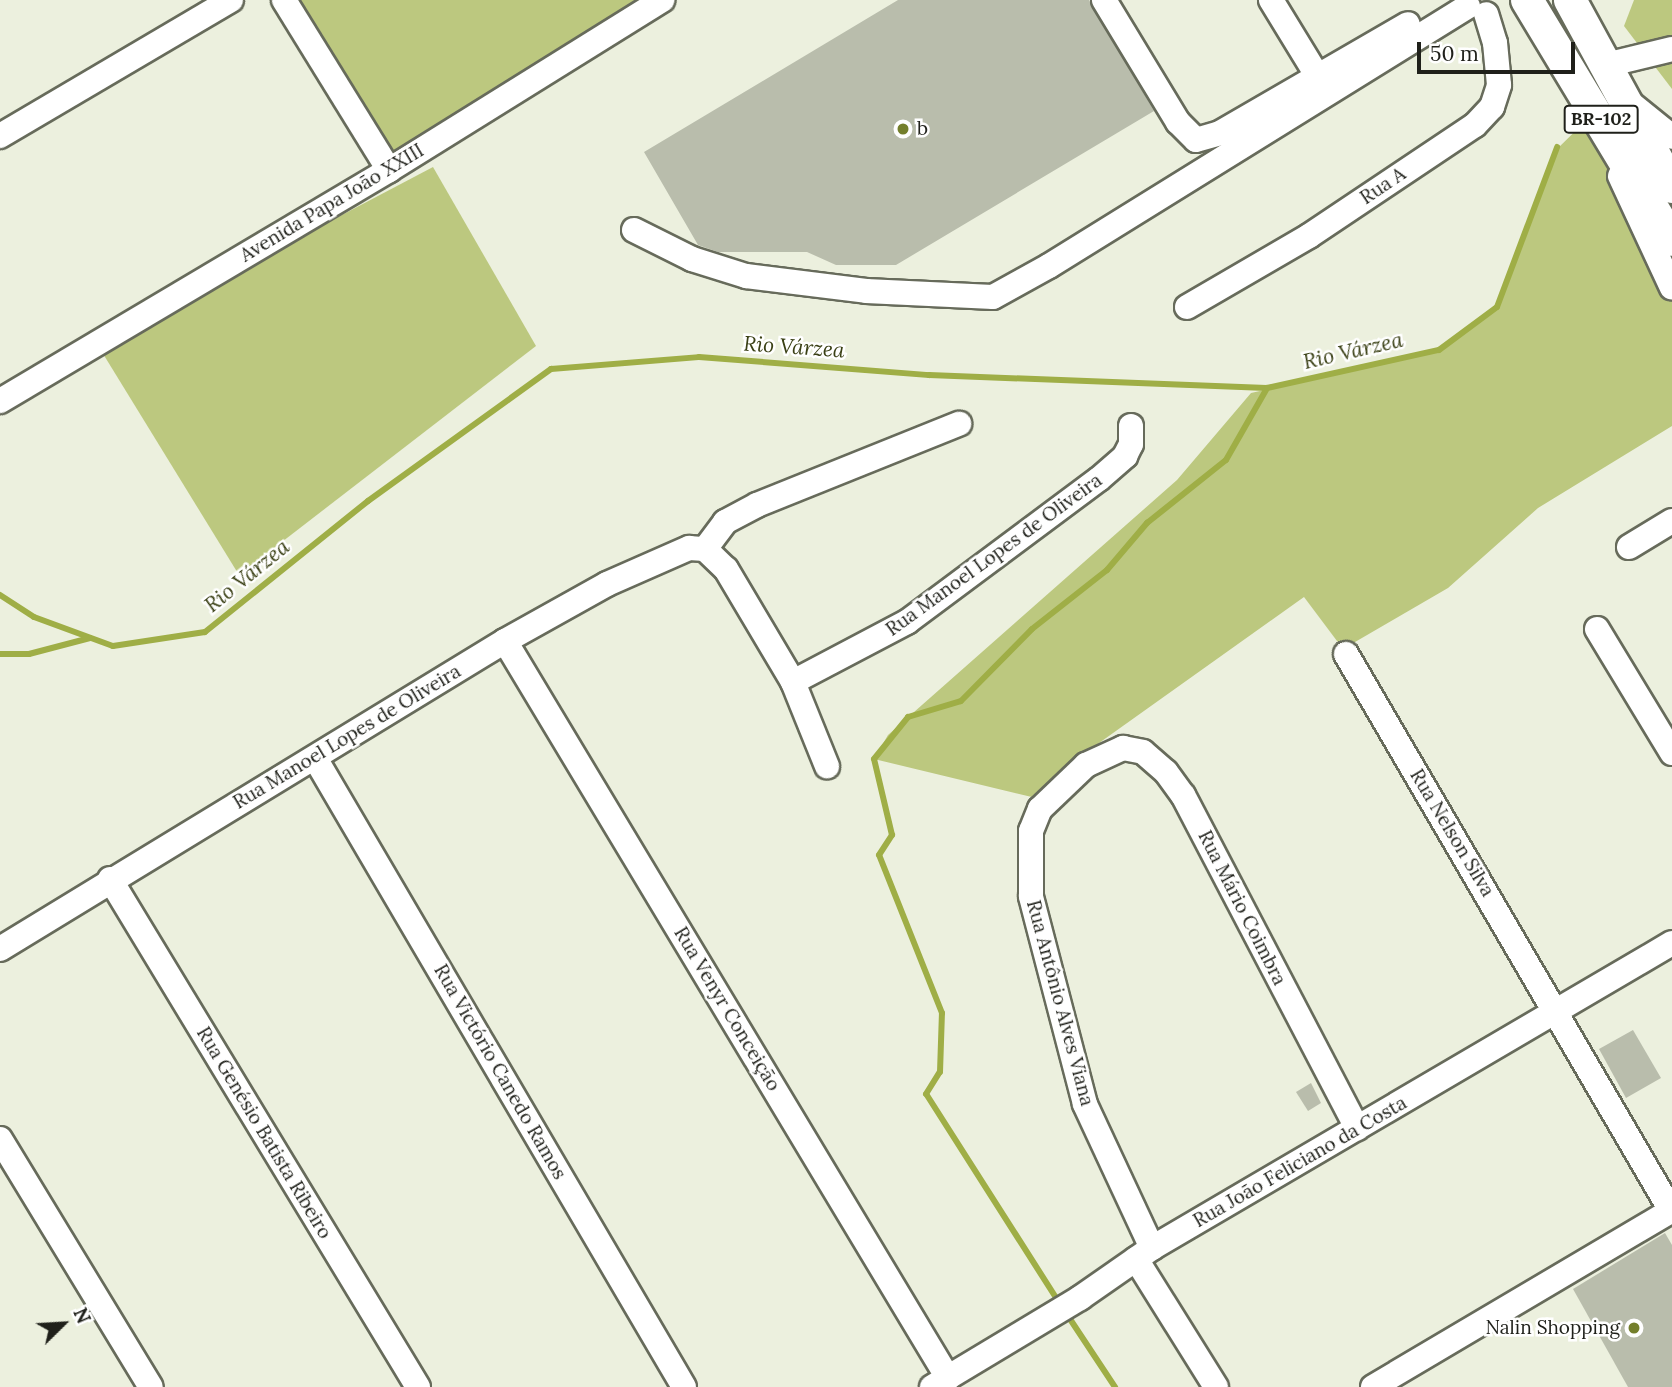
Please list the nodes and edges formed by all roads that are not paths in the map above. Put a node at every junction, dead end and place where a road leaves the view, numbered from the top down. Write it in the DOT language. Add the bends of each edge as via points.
graph roads {
  1 [pos="231,0"];
  2 [pos="284,0"];
  3 [pos="662,0"];
  4 [pos="1104,0"];
  5 [pos="1271,0"];
  6 [pos="1527,0"];
  7 [pos="1570,0"];
  8 [pos="1472,4"];
  9 [pos="1672,49"];
  10 [pos="1606,65"];
  11 [pos="1318,77"];
  12 [pos="1624,97"];
  13 [pos="1593,106"];
  14 [pos="0,136"];
  15 [pos="1672,137"];
  16 [pos="389,170"];
  17 [pos="1672,187"];
  18 [pos="634,230"];
  19 [pos="1672,240"];
  20 [pos="1672,288"];
  21 [pos="1188,307"];
  22 [pos="0,401"];
  23 [pos="959,424"];
  24 [pos="1131,426"];
  25 [pos="1672,521"];
  26 [pos="1629,547"];
  27 [pos="705,549"];
  28 [pos="1597,629"];
  29 [pos="505,641"];
  30 [pos="1346,654"];
  31 [pos="793,682"];
  32 [pos="1672,753"];
  33 [pos="315,758"];
  34 [pos="1086,765"];
  35 [pos="827,766"];
  36 [pos="110,879"];
  37 [pos="1672,943"];
  38 [pos="0,949"];
  39 [pos="1558,1013"];
  40 [pos="1357,1128"];
  41 [pos="0,1139"];
  42 [pos="1672,1211"];
  43 [pos="1144,1254"];
  44 [pos="940,1382"];
  45 [pos="151,1387"];
  46 [pos="418,1387"];
  47 [pos="684,1387"];
  48 [pos="1216,1387"];
  49 [pos="1373,1387"];
  1 -- 14 [label="street"];
  2 -- 16 [label="street"];
  3 -- 16 [label="street, Avenida Papa João XXIII"];
  4 -- 11 [label="street" via="1178,122 1196,140 1220,133"];
  5 -- 11 [label="street"];
  6 -- 13 [label="main road, BR-102"];
  7 -- 10 [label="main road, BR-102"];
  8 -- 11 [label="street"];
  8 -- 18 [label="street" via="993,297 866,291 746,275 692,259"];
  8 -- 21 [label="street, Rua A" via="1495,43 1499,85 1492,107 1475,125 1310,236"];
  9 -- 10 [label="street"];
  10 -- 12 [label="main road, BR-102"];
  12 -- 15 [label="street"];
  12 -- 17 [label="main road, BR-102"];
  13 -- 19 [label="main road, BR-102"];
  13 -- 20 [label="street"];
  16 -- 22 [label="street, Avenida Papa João XXIII"];
  23 -- 27 [label="street" via="757,505 725,522"];
  24 -- 31 [label="street, Rua Manoel Lopes de Oliveira" via="1131,444 1125,456 1099,480 907,622"];
  25 -- 26 [label="street"];
  27 -- 29 [label="street, Rua Manoel Lopes de Oliveira" via="689,548 642,566"];
  27 -- 31 [label="street" via="726,569"];
  28 -- 32 [label="street"];
  29 -- 33 [label="street, Rua Manoel Lopes de Oliveira"];
  29 -- 44 [label="street, Rua Venyr Conceição"];
  30 -- 39 [label="street, Rua Nelson Silva"];
  31 -- 35 [label="street"];
  33 -- 36 [label="street, Rua Manoel Lopes de Oliveira"];
  33 -- 47 [label="street, Rua Victório Canedo Ramos"];
  34 -- 40 [label="street, Rua Mário Coimbra" via="1123,748 1143,752 1184,795"];
  34 -- 43 [label="street, Rua Antônio Alves Viana" via="1040,809 1031,831 1031,896 1085,1104"];
  36 -- 38 [label="street, Rua Manoel Lopes de Oliveira"];
  36 -- 46 [label="street, Rua Genésio Batista Ribeiro"];
  37 -- 39 [label="street, Rua João Feliciano da Costa"];
  39 -- 40 [label="street, Rua João Feliciano da Costa"];
  39 -- 42 [label="street, Rua Nelson Silva"];
  40 -- 43 [label="street, Rua João Feliciano da Costa"];
  41 -- 45 [label="street"];
  42 -- 49 [label="street"];
  43 -- 44 [label="street, Rua João Feliciano da Costa"];
  43 -- 48 [label="street, Rua Antônio Alves Viana"];
}
